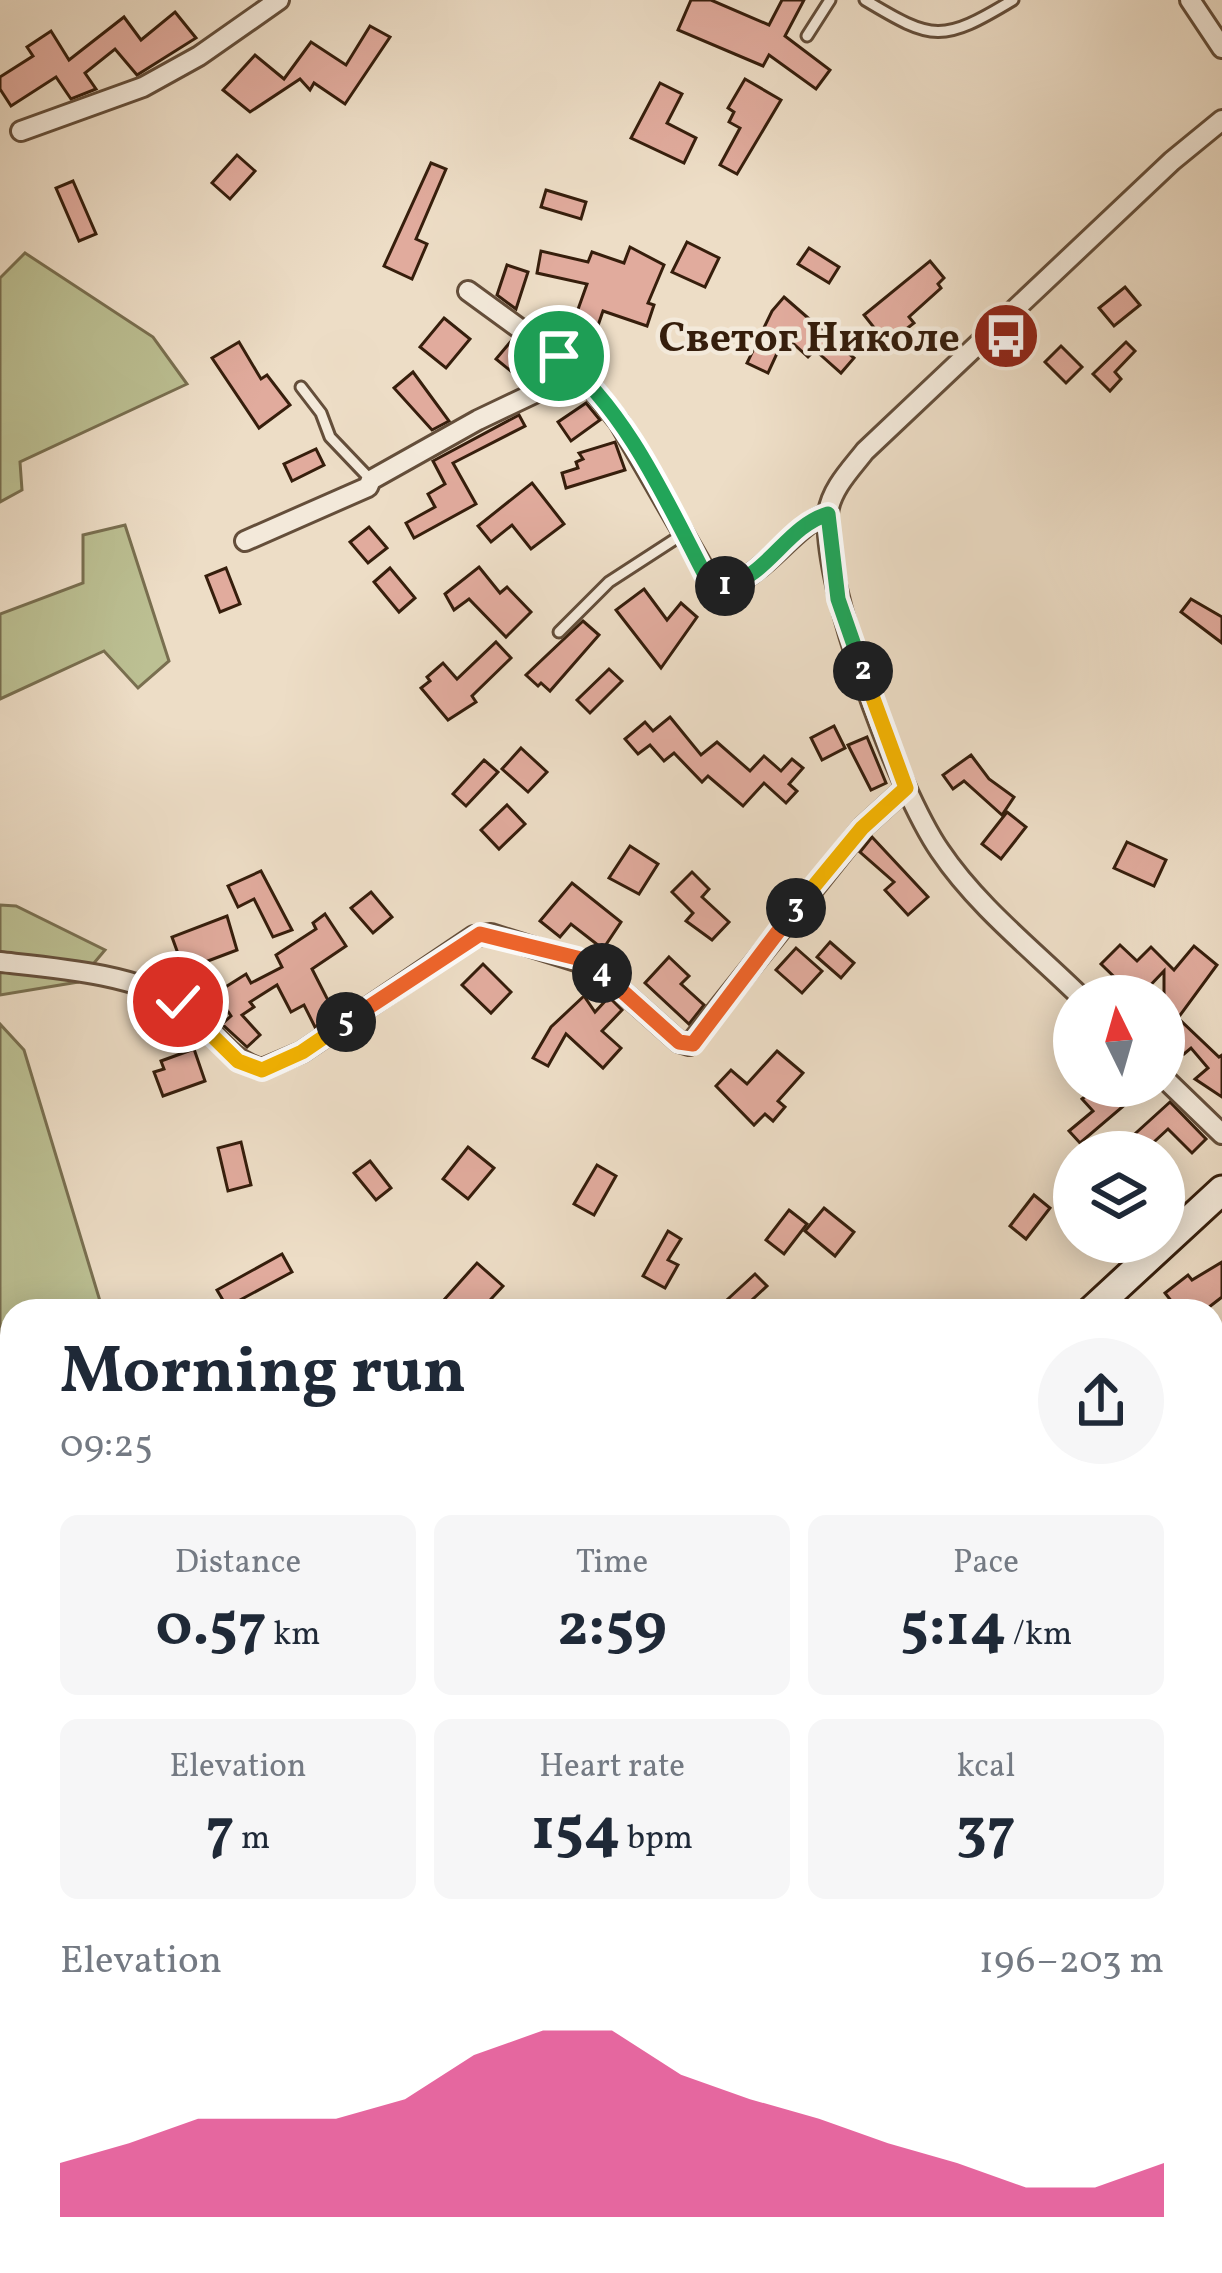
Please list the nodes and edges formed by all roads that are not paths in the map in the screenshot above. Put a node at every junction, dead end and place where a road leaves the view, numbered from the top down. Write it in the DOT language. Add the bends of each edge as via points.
graph roads {
  1 [pos="279,0"];
  2 [pos="830,0"];
  3 [pos="865,0"];
  4 [pos="1013,0"];
  5 [pos="1190,0"];
  6 [pos="807,36"];
  7 [pos="1222,48"];
  8 [pos="1222,120"];
  9 [pos="21,131"];
  10 [pos="468,291"];
  11 [pos="579,372"];
  12 [pos="301,387"];
  13 [pos="371,480"];
  14 [pos="828,514"];
  15 [pos="683,534"];
  16 [pos="245,541"];
  17 [pos="559,632"];
  18 [pos="906,788"];
  19 [pos="0,962"];
  20 [pos="1059,975"];
  21 [pos="1185,1098"];
  22 [pos="1222,1134"];
  23 [pos="1222,1190"];
  24 [pos="1104,1299"];
  1 -- 9 [label="street" via="143,87"];
  2 -- 6 [label="lane"];
  3 -- 4 [label="lane" via="934,34"];
  5 -- 7 [label="street"];
  8 -- 14 [label="street" via="865,451"];
  10 -- 11 [label="street"];
  11 -- 13 [label="street"];
  11 -- 15 [label="street" via="619,422"];
  12 -- 13 [label="lane" via="330,436"];
  13 -- 16 [label="street"];
  14 -- 15 [label="street" via="729,586 710,581"];
  14 -- 18 [label="street" via="838,599"];
  15 -- 17 [label="lane" via="609,582"];
  18 -- 19 [label="street" via="862,828 689,1045 595,967 491,934 474,936 302,1052 262,1070 238,1061 178,1002 86,971"];
  18 -- 20 [label="street" via="962,880"];
  21 -- 22 [label="street"];
  23 -- 24 [label="street"];
}
